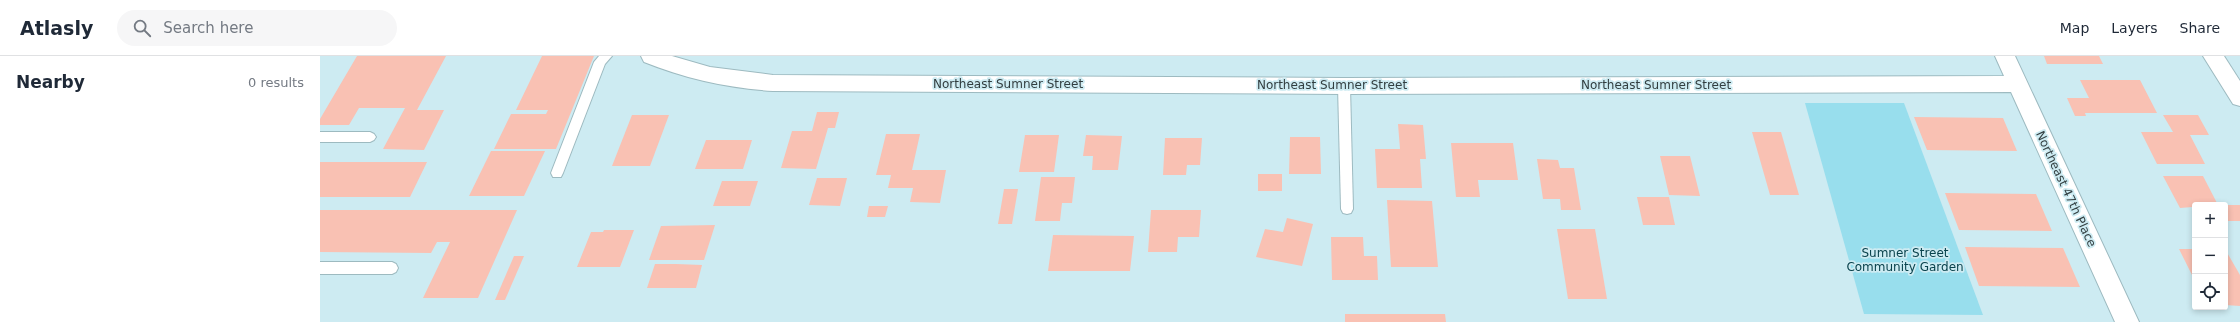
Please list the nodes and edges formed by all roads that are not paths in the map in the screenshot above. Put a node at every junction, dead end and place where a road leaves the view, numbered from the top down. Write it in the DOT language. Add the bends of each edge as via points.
graph roads {
  1 [pos="606,56"];
  2 [pos="651,56"];
  3 [pos="2005,56"];
  4 [pos="2213,56"];
  5 [pos="2018,84"];
  6 [pos="1344,86"];
  7 [pos="2240,98"];
  8 [pos="320,137"];
  9 [pos="370,137"];
  10 [pos="557,173"];
  11 [pos="1347,209"];
  12 [pos="320,268"];
  13 [pos="392,268"];
  14 [pos="2127,322"];
  1 -- 10 [label="lane" via="600,62"];
  2 -- 6 [label="street, Northeast Sumner Street" via="698,73 741,81 772,83"];
  3 -- 5 [label="street, Northeast 47th Place"];
  4 -- 7 [label="street"];
  5 -- 6 [label="street, Northeast Sumner Street"];
  5 -- 14 [label="street, Northeast 47th Place"];
  6 -- 11 [label="lane"];
  8 -- 9 [label="lane"];
  12 -- 13 [label="lane"];
}
